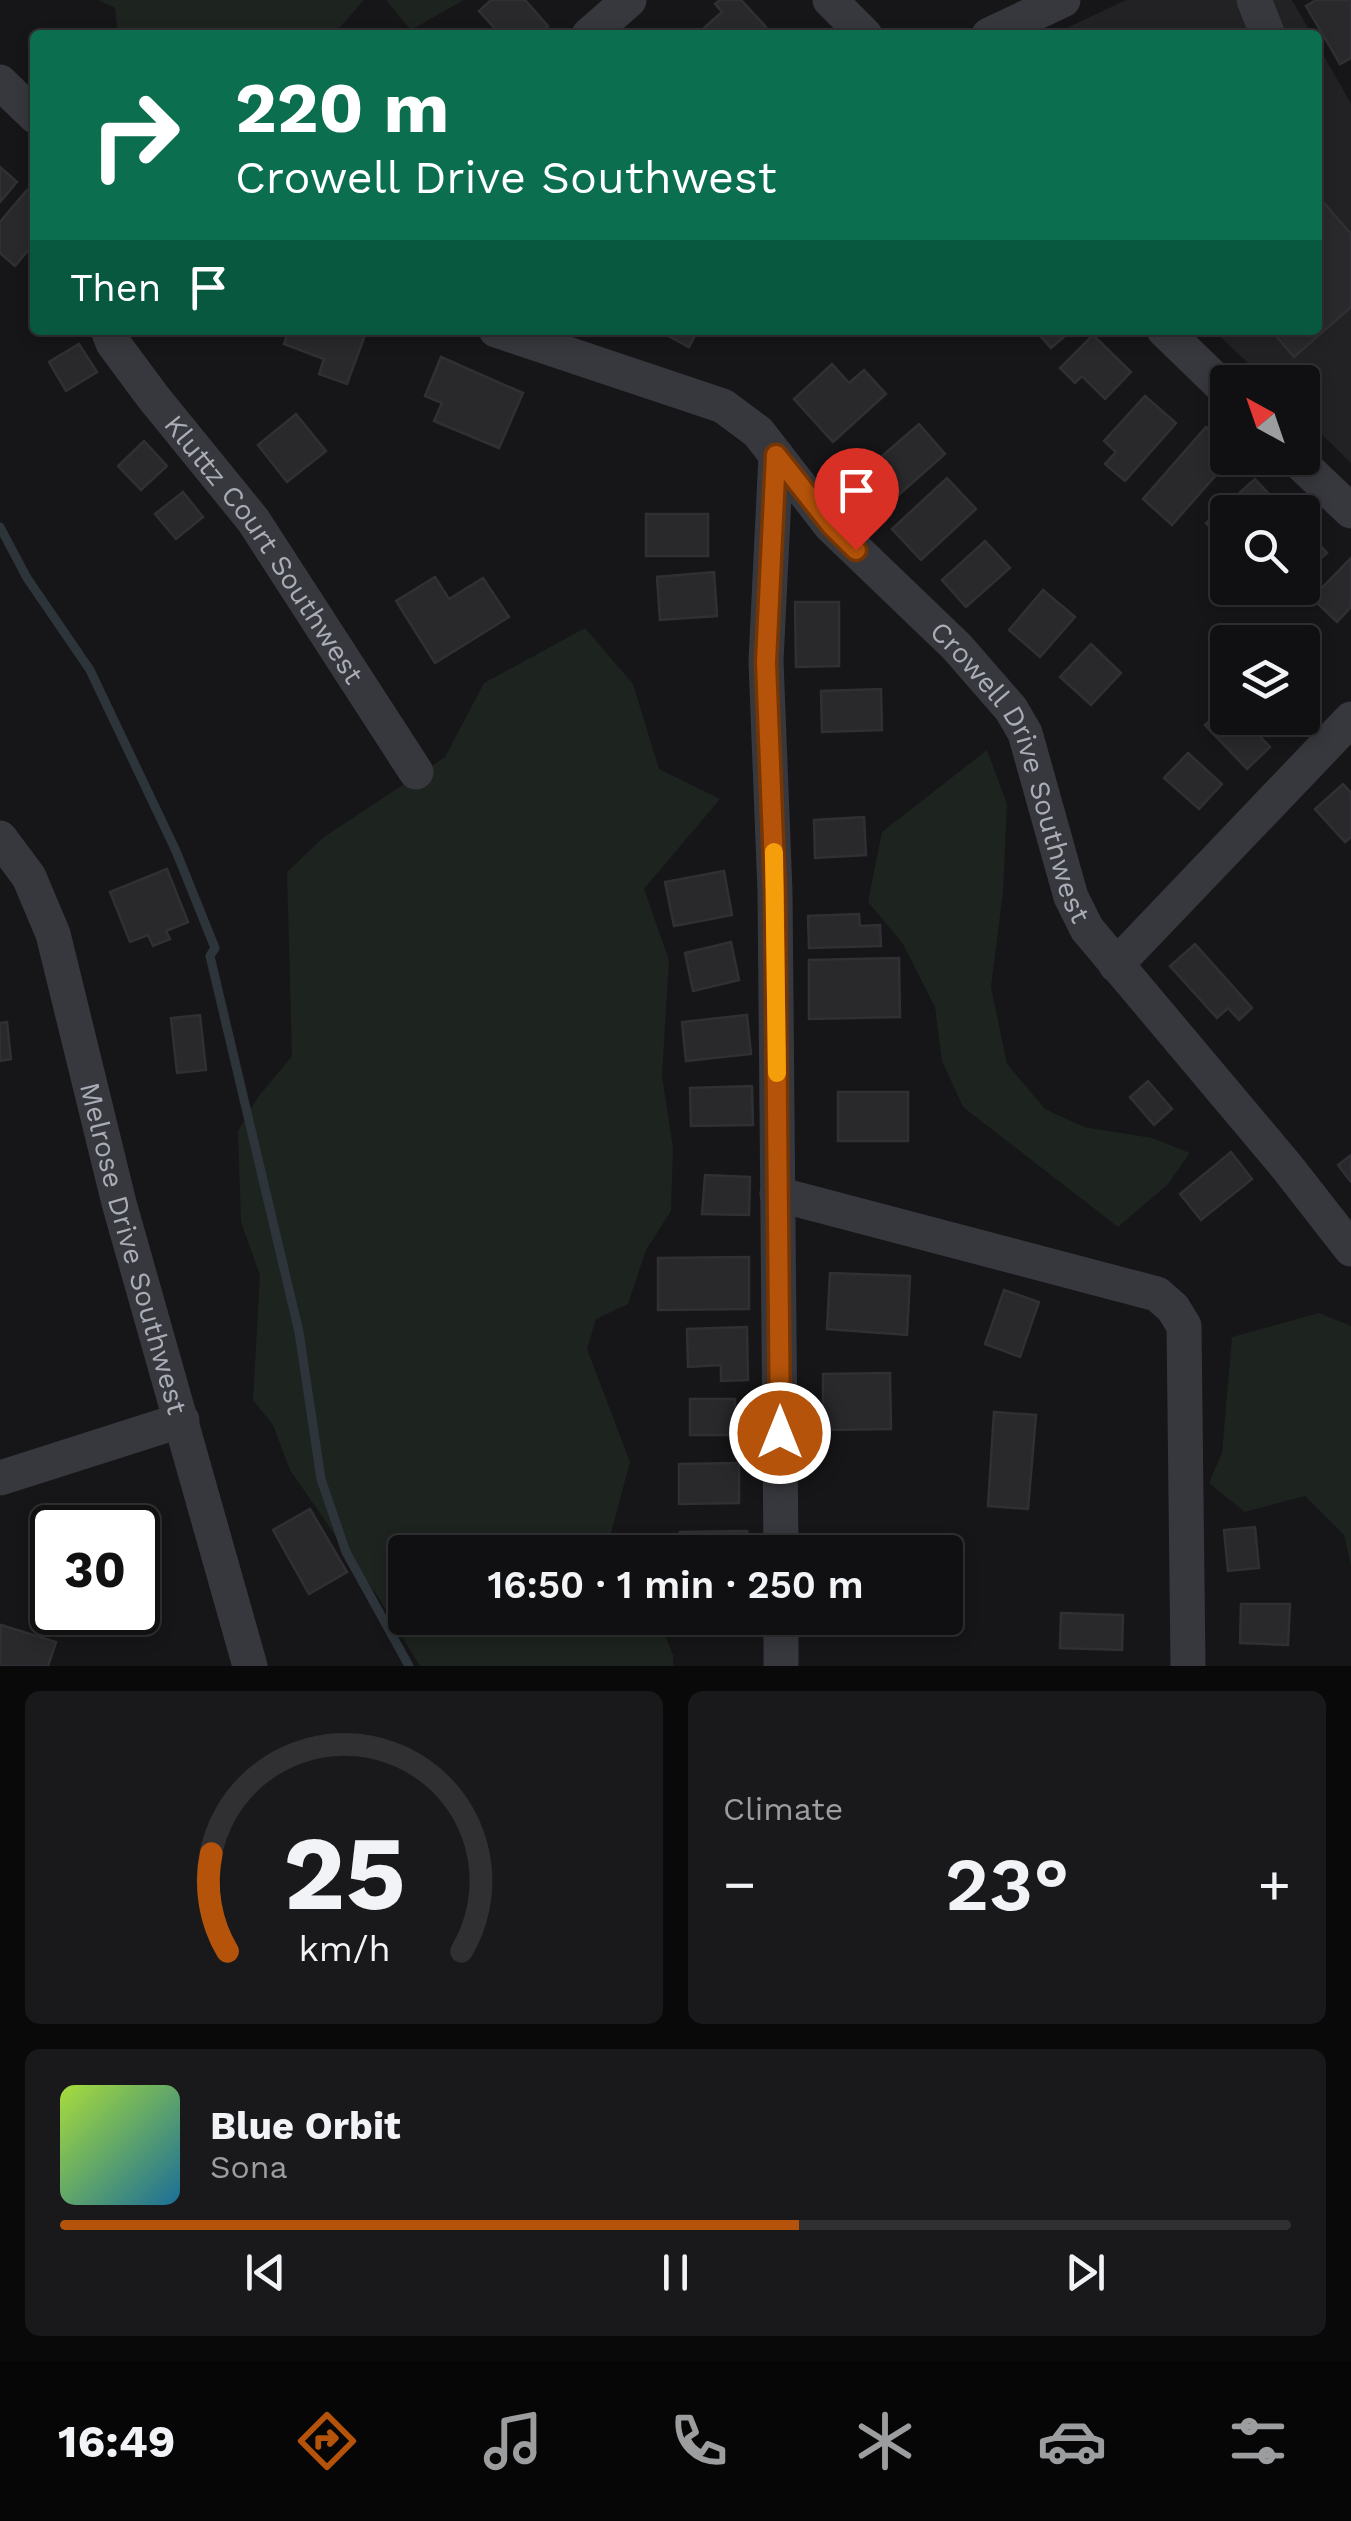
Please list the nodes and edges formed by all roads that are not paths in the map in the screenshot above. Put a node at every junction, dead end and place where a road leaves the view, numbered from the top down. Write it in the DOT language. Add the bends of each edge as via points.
graph roads {
  1 [pos="629,0"];
  2 [pos="830,0"];
  3 [pos="1063,0"];
  4 [pos="595,30"];
  5 [pos="860,30"];
  6 [pos="1000,30"];
  7 [pos="0,82"];
  8 [pos="30,111"];
  9 [pos="110,335"];
  10 [pos="511,335"];
  11 [pos="1169,335"];
  12 [pos="1210,375"];
  13 [pos="776,455"];
  14 [pos="1314,475"];
  15 [pos="1351,511"];
  16 [pos="1351,719"];
  17 [pos="416,772"];
  18 [pos="0,838"];
  19 [pos="1116,965"];
  20 [pos="778,1194"];
  21 [pos="1351,1249"];
  22 [pos="182,1420"];
  23 [pos="0,1478"];
  24 [pos="780,1535"];
  25 [pos="781,1635"];
  26 [pos="250,1666"];
  27 [pos="782,1666"];
  28 [pos="1188,1666"];
  1 -- 4 [label="street"];
  2 -- 5 [label="street"];
  3 -- 6 [label="street"];
  7 -- 8 [label="street"];
  9 -- 17 [label="street, Kluttz Court Southwest" via="253,520"];
  10 -- 13 [label="street, Crowell Drive Southwest" via="723,406"];
  11 -- 12 [label="street"];
  13 -- 19 [label="street, Crowell Drive Southwest" via="832,526 1012,709 1071,897"];
  13 -- 20 [label="street" via="766,662"];
  14 -- 15 [label="street"];
  16 -- 19 [label="street"];
  18 -- 22 [label="street, Melrose Drive Southwest" via="30,877 53,934 119,1203"];
  19 -- 21 [label="street, Crowell Drive Southwest"];
  20 -- 24 [label="street"];
  20 -- 28 [label="street" via="1157,1294 1173,1308 1184,1326"];
  22 -- 23 [label="street"];
  22 -- 26 [label="street, Melrose Drive Southwest"];
  25 -- 27 [label="street"];
}
